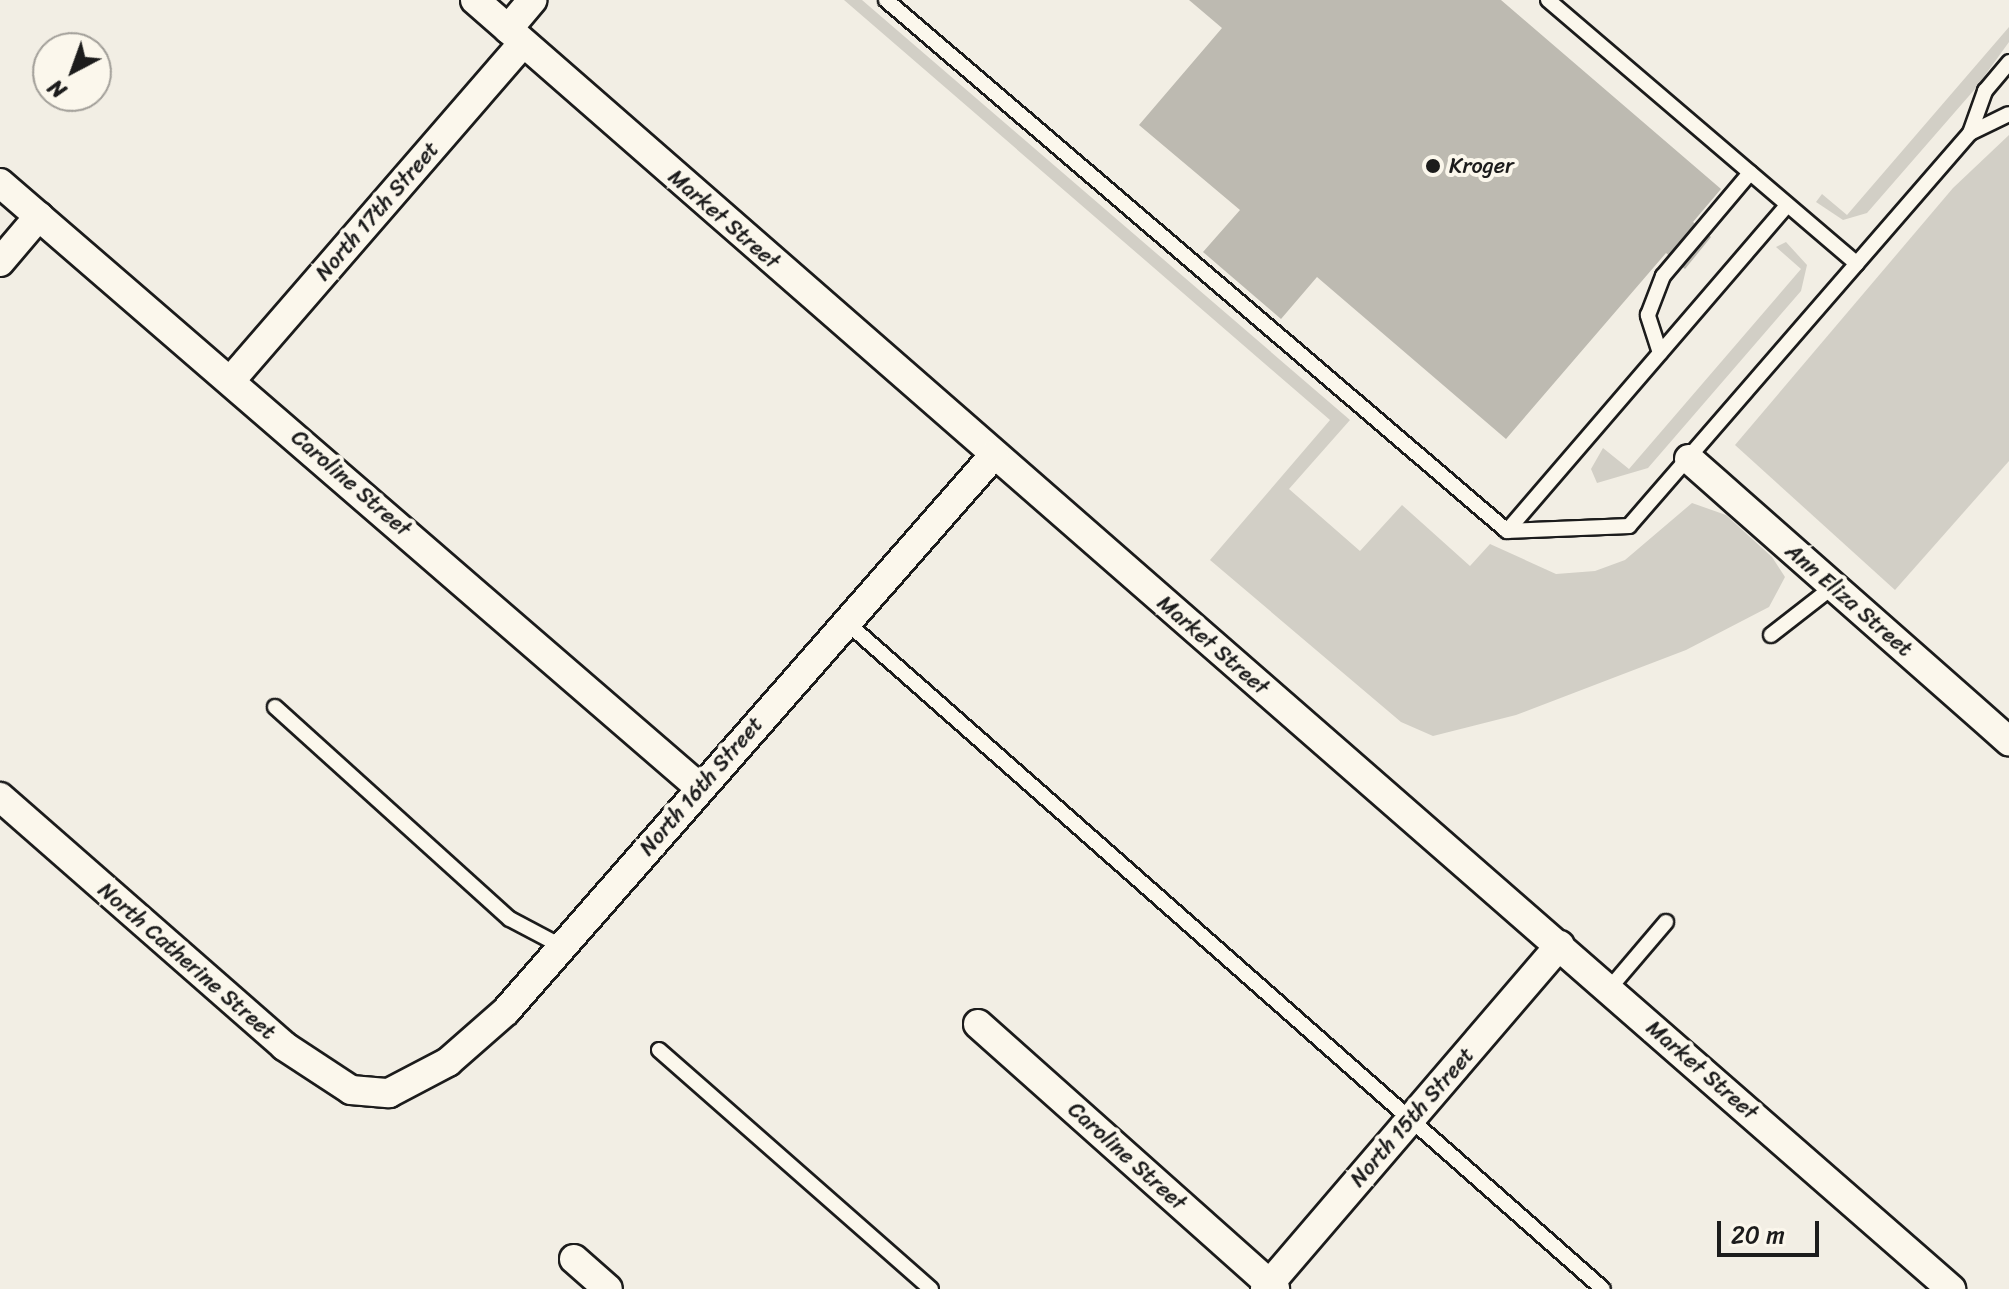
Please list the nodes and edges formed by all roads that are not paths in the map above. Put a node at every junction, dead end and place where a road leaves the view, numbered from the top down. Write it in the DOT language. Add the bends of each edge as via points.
graph roads {
  1 [pos="475,0"];
  2 [pos="532,0"];
  3 [pos="886,0"];
  4 [pos="1548,0"];
  5 [pos="515,36"];
  6 [pos="2009,62"];
  7 [pos="2009,114"];
  8 [pos="1970,133"];
  9 [pos="1750,173"];
  10 [pos="0,183"];
  11 [pos="1787,205"];
  12 [pos="39,216"];
  13 [pos="0,262"];
  14 [pos="1857,264"];
  15 [pos="1660,353"];
  16 [pos="232,379"];
  17 [pos="994,455"];
  18 [pos="1689,459"];
  19 [pos="1507,531"];
  20 [pos="1834,586"];
  21 [pos="845,621"];
  22 [pos="1771,635"];
  23 [pos="275,707"];
  24 [pos="2009,741"];
  25 [pos="699,787"];
  26 [pos="0,797"];
  27 [pos="1666,922"];
  28 [pos="1560,945"];
  29 [pos="561,946"];
  30 [pos="1609,989"];
  31 [pos="978,1024"];
  32 [pos="659,1050"];
  33 [pos="389,1093"];
  34 [pos="1412,1117"];
  35 [pos="574,1259"];
  36 [pos="1270,1287"];
  37 [pos="608,1289"];
  38 [pos="931,1289"];
  39 [pos="1603,1289"];
  40 [pos="1951,1289"];
  1 -- 5 [label="street, Market Street"];
  2 -- 5 [label="street, North 17th Street"];
  3 -- 19 [label="lane"];
  4 -- 9 [label="lane"];
  5 -- 16 [label="street, North 17th Street"];
  5 -- 17 [label="street, Market Street"];
  6 -- 8 [label="lane" via="1985,91"];
  7 -- 8 [label="lane"];
  8 -- 14 [label="lane"];
  9 -- 11 [label="lane"];
  9 -- 15 [label="lane" via="1663,276 1648,315"];
  10 -- 12 [label="street, Caroline Street"];
  11 -- 14 [label="lane"];
  11 -- 15 [label="lane"];
  12 -- 13 [label="street"];
  12 -- 16 [label="street, Caroline Street"];
  14 -- 18 [label="lane"];
  15 -- 19 [label="lane"];
  16 -- 25 [label="street, Caroline Street"];
  17 -- 21 [label="street, North 16th Street"];
  17 -- 28 [label="street, Market Street"];
  18 -- 19 [label="lane" via="1629,526"];
  18 -- 20 [label="street, Ann Eliza Street"];
  20 -- 22 [label="lane"];
  20 -- 24 [label="street, Ann Eliza Street"];
  21 -- 25 [label="street, North 16th Street"];
  21 -- 34 [label="lane"];
  23 -- 29 [label="lane" via="510,919"];
  25 -- 29 [label="street, North 16th Street"];
  26 -- 33 [label="street, North Catherine Street" via="284,1046 351,1090"];
  27 -- 30 [label="lane"];
  28 -- 30 [label="street, Market Street"];
  28 -- 34 [label="street, North 15th Street"];
  29 -- 33 [label="street, North 16th Street" via="466,1048"];
  30 -- 40 [label="street, Market Street"];
  31 -- 36 [label="street, Caroline Street"];
  32 -- 38 [label="lane"];
  34 -- 36 [label="street, North 15th Street"];
  34 -- 39 [label="lane"];
  35 -- 37 [label="street"];
}
